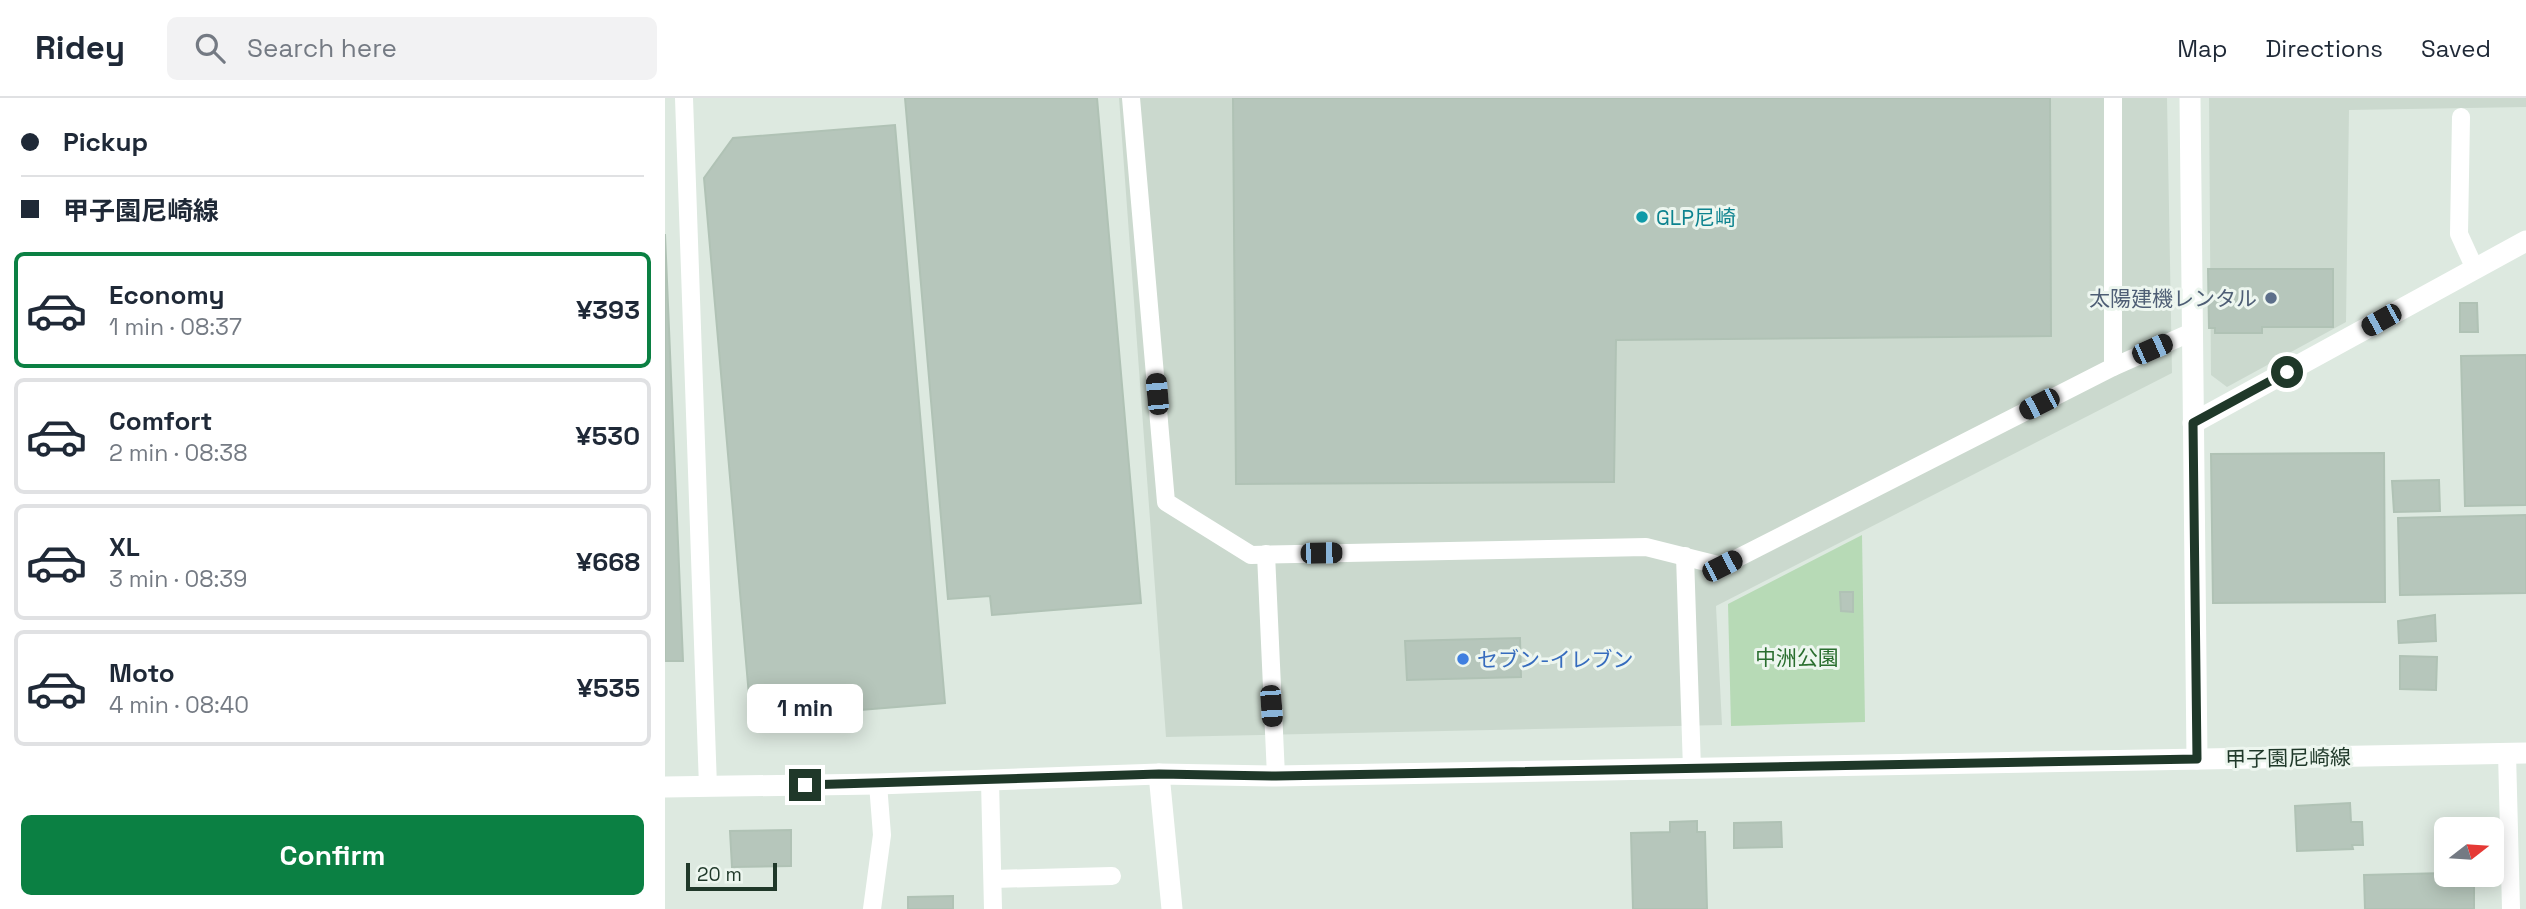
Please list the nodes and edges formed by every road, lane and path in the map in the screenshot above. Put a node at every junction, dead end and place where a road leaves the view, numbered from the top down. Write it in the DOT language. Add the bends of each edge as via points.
graph roads {
  1 [pos="684,98"];
  2 [pos="1131,98"];
  3 [pos="2113,98"];
  4 [pos="2190,98"];
  5 [pos="2461,117"];
  6 [pos="2526,241"];
  7 [pos="2475,269"];
  8 [pos="2192,332"];
  9 [pos="2113,367"];
  10 [pos="2193,423"];
  11 [pos="1266,554"];
  12 [pos="1685,556"];
  13 [pos="2517,753"];
  14 [pos="2197,759"];
  15 [pos="1692,769"];
  16 [pos="1159,774"];
  17 [pos="1276,776"];
  18 [pos="990,781"];
  19 [pos="878,785"];
  20 [pos="665,787"];
  21 [pos="708,787"];
  22 [pos="1112,876"];
  23 [pos="993,880"];
  24 [pos="872,909"];
  25 [pos="993,909"];
  26 [pos="1172,909"];
  27 [pos="2511,909"];
  1 -- 21 [label="lane"];
  2 -- 11 [label="lane" via="1166,502 1251,555"];
  3 -- 9 [label="lane"];
  4 -- 8 [label="main road"];
  5 -- 7 [label="lane" via="2459,234"];
  6 -- 7 [label="main road"];
  7 -- 10 [label="main road"];
  8 -- 9 [label="lane"];
  8 -- 10 [label="main road"];
  9 -- 12 [label="lane" via="1722,566"];
  10 -- 14 [label="main road"];
  11 -- 12 [label="lane" via="1646,547"];
  11 -- 17 [label="lane"];
  12 -- 15 [label="lane"];
  13 -- 14 [label="main road, 甲子園尼崎線"];
  13 -- 27 [label="lane"];
  14 -- 15 [label="main road, 甲子園尼崎線"];
  15 -- 17 [label="main road, 甲子園尼崎線"];
  16 -- 17 [label="main road, 甲子園尼崎線"];
  16 -- 18 [label="main road, 甲子園尼崎線"];
  16 -- 26 [label="main road"];
  18 -- 19 [label="main road, 甲子園尼崎線"];
  18 -- 23 [label="lane"];
  19 -- 21 [label="main road, 甲子園尼崎線"];
  19 -- 24 [label="lane" via="882,835"];
  20 -- 21 [label="main road, 甲子園尼崎線"];
  22 -- 23 [label="lane"];
  23 -- 25 [label="lane"];
}
